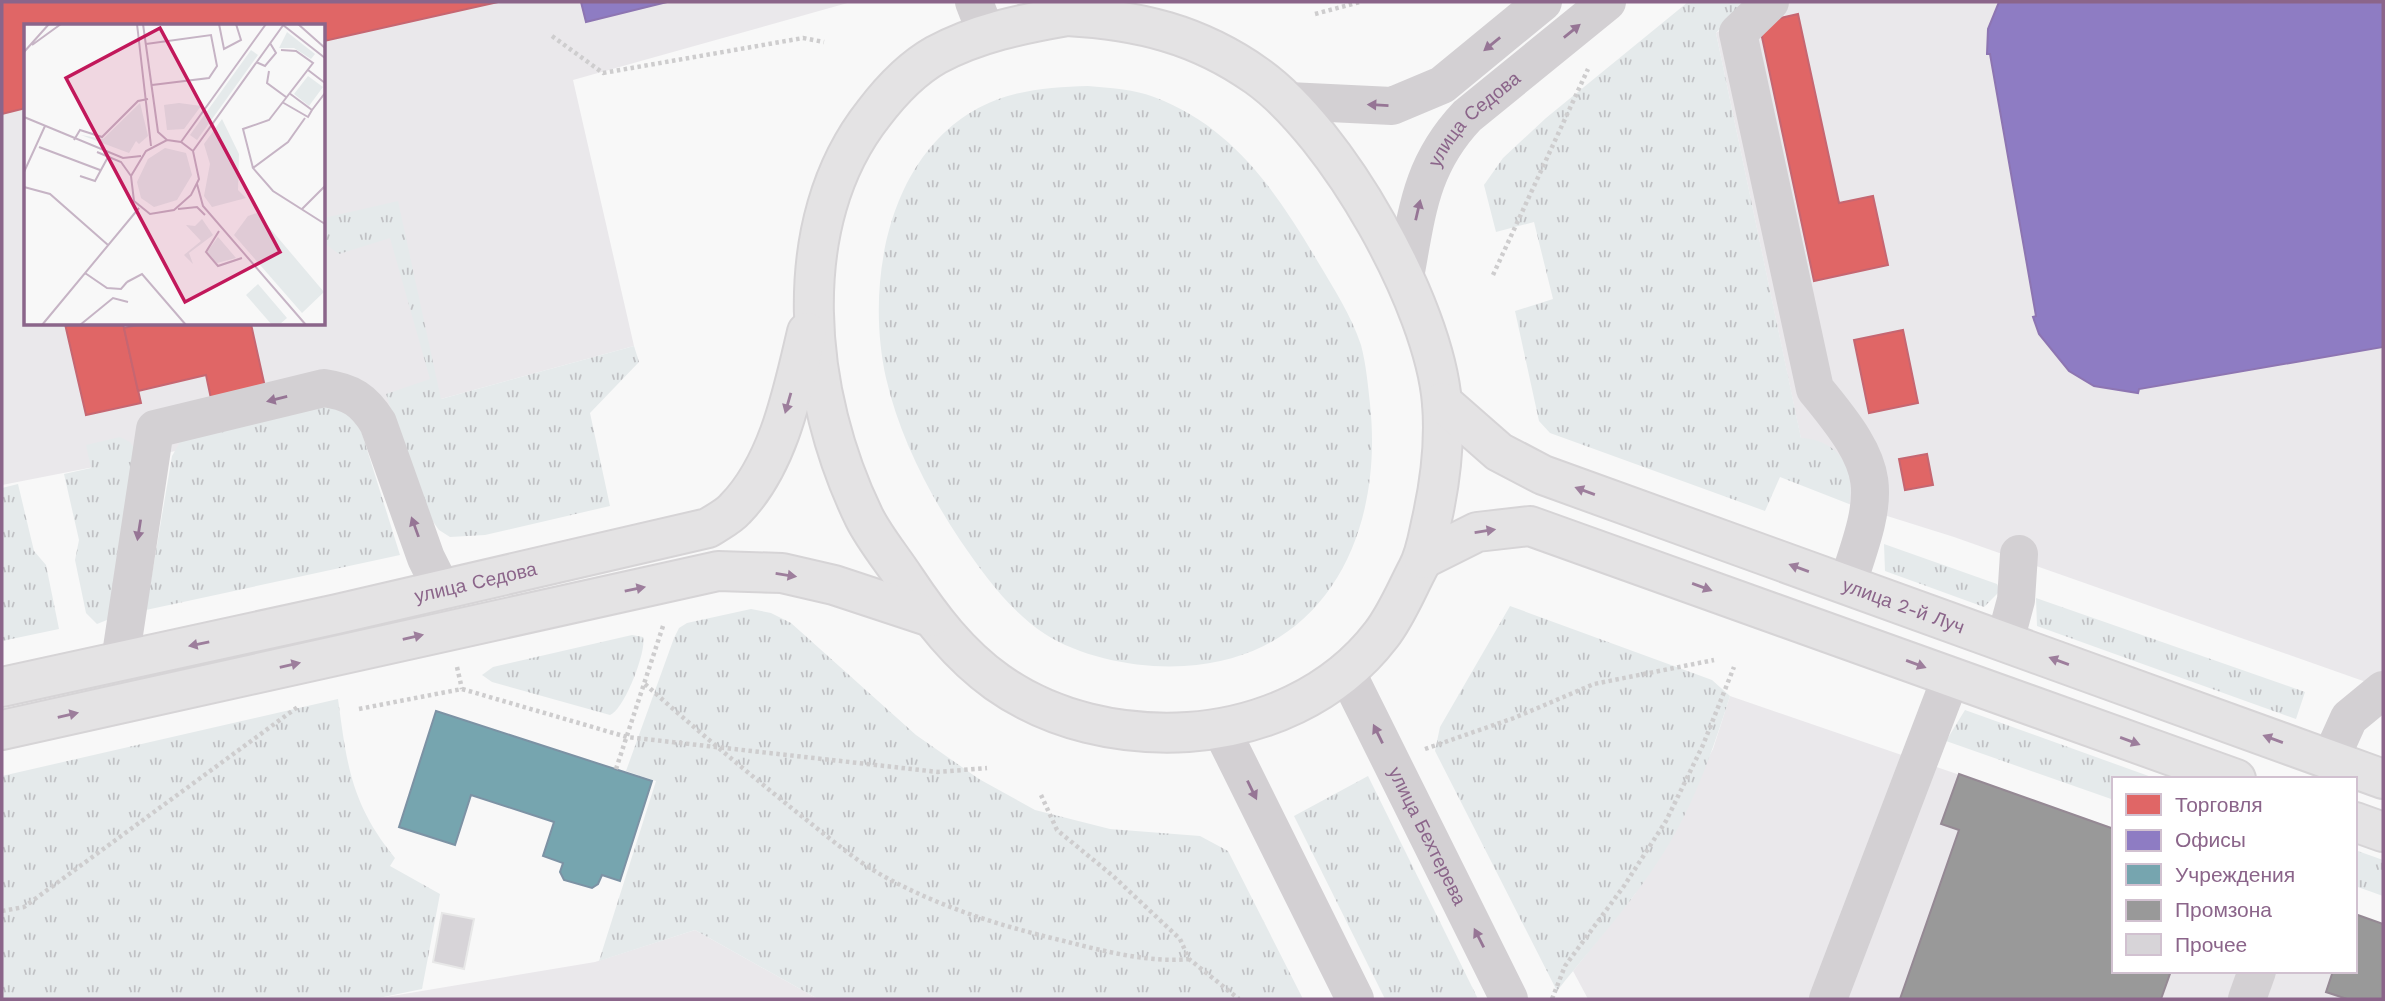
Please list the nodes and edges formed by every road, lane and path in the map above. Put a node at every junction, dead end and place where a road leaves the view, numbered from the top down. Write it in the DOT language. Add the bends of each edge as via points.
graph roads {
  1 [pos="1360,2"];
  2 [pos="1543,2"];
  3 [pos="1607,2"];
  4 [pos="1770,2"];
  5 [pos="1315,14"];
  6 [pos="980,17"];
  7 [pos="552,36"];
  8 [pos="824,42"];
  9 [pos="1593,56"];
  10 [pos="1288,101"];
  11 [pos="1493,275"];
  12 [pos="1405,277"];
  13 [pos="812,313"];
  14 [pos="1442,402"];
  15 [pos="2019,554"];
  16 [pos="1423,559"];
  17 [pos="1847,585"];
  18 [pos="442,590"];
  19 [pos="337,614"];
  20 [pos="931,617"];
  21 [pos="666,619"];
  22 [pos="2005,642"];
  23 [pos="346,652"];
  24 [pos="1714,660"];
  25 [pos="120,661"];
  26 [pos="457,666"];
  27 [pos="1734,667"];
  28 [pos="1346,671"];
  29 [pos="1951,677"];
  30 [pos="645,684"];
  31 [pos="2,687"];
  32 [pos="463,689"];
  33 [pos="2383,690"];
  34 [pos="301,704"];
  35 [pos="359,709"];
  36 [pos="1221,729"];
  37 [pos="2,730"];
  38 [pos="627,737"];
  39 [pos="719,749"];
  40 [pos="1424,750"];
  41 [pos="2330,760"];
  42 [pos="987,768"];
  43 [pos="616,769"];
  44 [pos="2230,777"];
  45 [pos="2383,779"];
  46 [pos="1041,795"];
  47 [pos="2357,823"];
  48 [pos="2383,832"];
  49 [pos="2,911"];
  50 [pos="1189,959"];
  51 [pos="2256,973"];
  52 [pos="1240,999"];
  53 [pos="1355,999"];
  54 [pos="1509,999"];
  55 [pos="1552,999"];
  56 [pos="1828,999"];
  57 [pos="2247,999"];
  1 -- 5 [label="path"];
  2 -- 10 [label="street, one-way" via="1442,85 1392,106"];
  12 -- 3 [label="street, улица Седова, one-way" via="1428,170 1447,138 1466,117"];
  4 -- 17 [label="street" via="1738,33 1815,389 1864,456 1872,493"];
  6 -- 10 [label="main road" via="1119,19 1174,33 1220,53"];
  6 -- 13 [label="main road" via="886,98 853,139 826,203 815,260"];
  7 -- 8 [label="path" via="603,73 803,38"];
  9 -- 11 [label="path"];
  10 -- 12 [label="main road" via="1352,187"];
  12 -- 14 [label="main road" via="1428,340"];
  13 -- 18 [label="main road, улица Седова, one-way" via="782,424 756,482 734,510 708,528"];
  13 -- 20 [label="main road" via="836,445 865,519"];
  14 -- 16 [label="main road" via="1438,495"];
  17 -- 14 [label="main road, улица 2-й Луч, one-way" via="1543,475 1499,452"];
  15 -- 22 [label="street" via="2016,600"];
  16 -- 28 [label="main road" via="1382,633"];
  16 -- 29 [label="main road, one-way" via="1477,532 1530,526"];
  17 -- 22 [label="main road, улица 2-й Луч"];
  18 -- 19 [label="main road, улица Седова"];
  18 -- 25 [label="street, one-way" via="378,423 366,404 347,391 324,388 155,429"];
  19 -- 23 [label="street"];
  19 -- 25 [label="main road, улица Седова, one-way"];
  23 -- 20 [label="main road, улица Седова, one-way" via="718,571 795,576"];
  20 -- 36 [label="main road" via="980,668 1038,706 1087,724 1149,734"];
  21 -- 30 [label="path"];
  41 -- 22 [label="main road, улица 2-й Луч, one-way"];
  37 -- 23 [label="main road, улица Седова, one-way"];
  24 -- 40 [label="path" via="1594,684"];
  25 -- 31 [label="main road, улица Седова"];
  26 -- 32 [label="path"];
  27 -- 55 [label="path" via="1666,821 1565,966"];
  28 -- 36 [label="main road" via="1290,709"];
  54 -- 28 [label="street, улица Бехтерева, one-way"];
  29 -- 44 [label="main road, one-way"];
  29 -- 56 [label="street"];
  30 -- 38 [label="path"];
  30 -- 39 [label="path"];
  32 -- 35 [label="path"];
  32 -- 38 [label="path"];
  33 -- 41 [label="street" via="2349,718"];
  34 -- 49 [label="path" via="24,907"];
  36 -- 53 [label="street, one-way"];
  38 -- 39 [label="path"];
  38 -- 43 [label="path"];
  39 -- 42 [label="path" via="938,772"];
  39 -- 50 [label="path" via="839,845 881,875 921,895 999,925 1082,945 1168,961"];
  41 -- 45 [label="main road, улица 2-й Луч"];
  46 -- 50 [label="path" via="1057,831 1180,939"];
  47 -- 48 [label="main road"];
  50 -- 52 [label="path"];
  51 -- 57 [label="street"];
}
